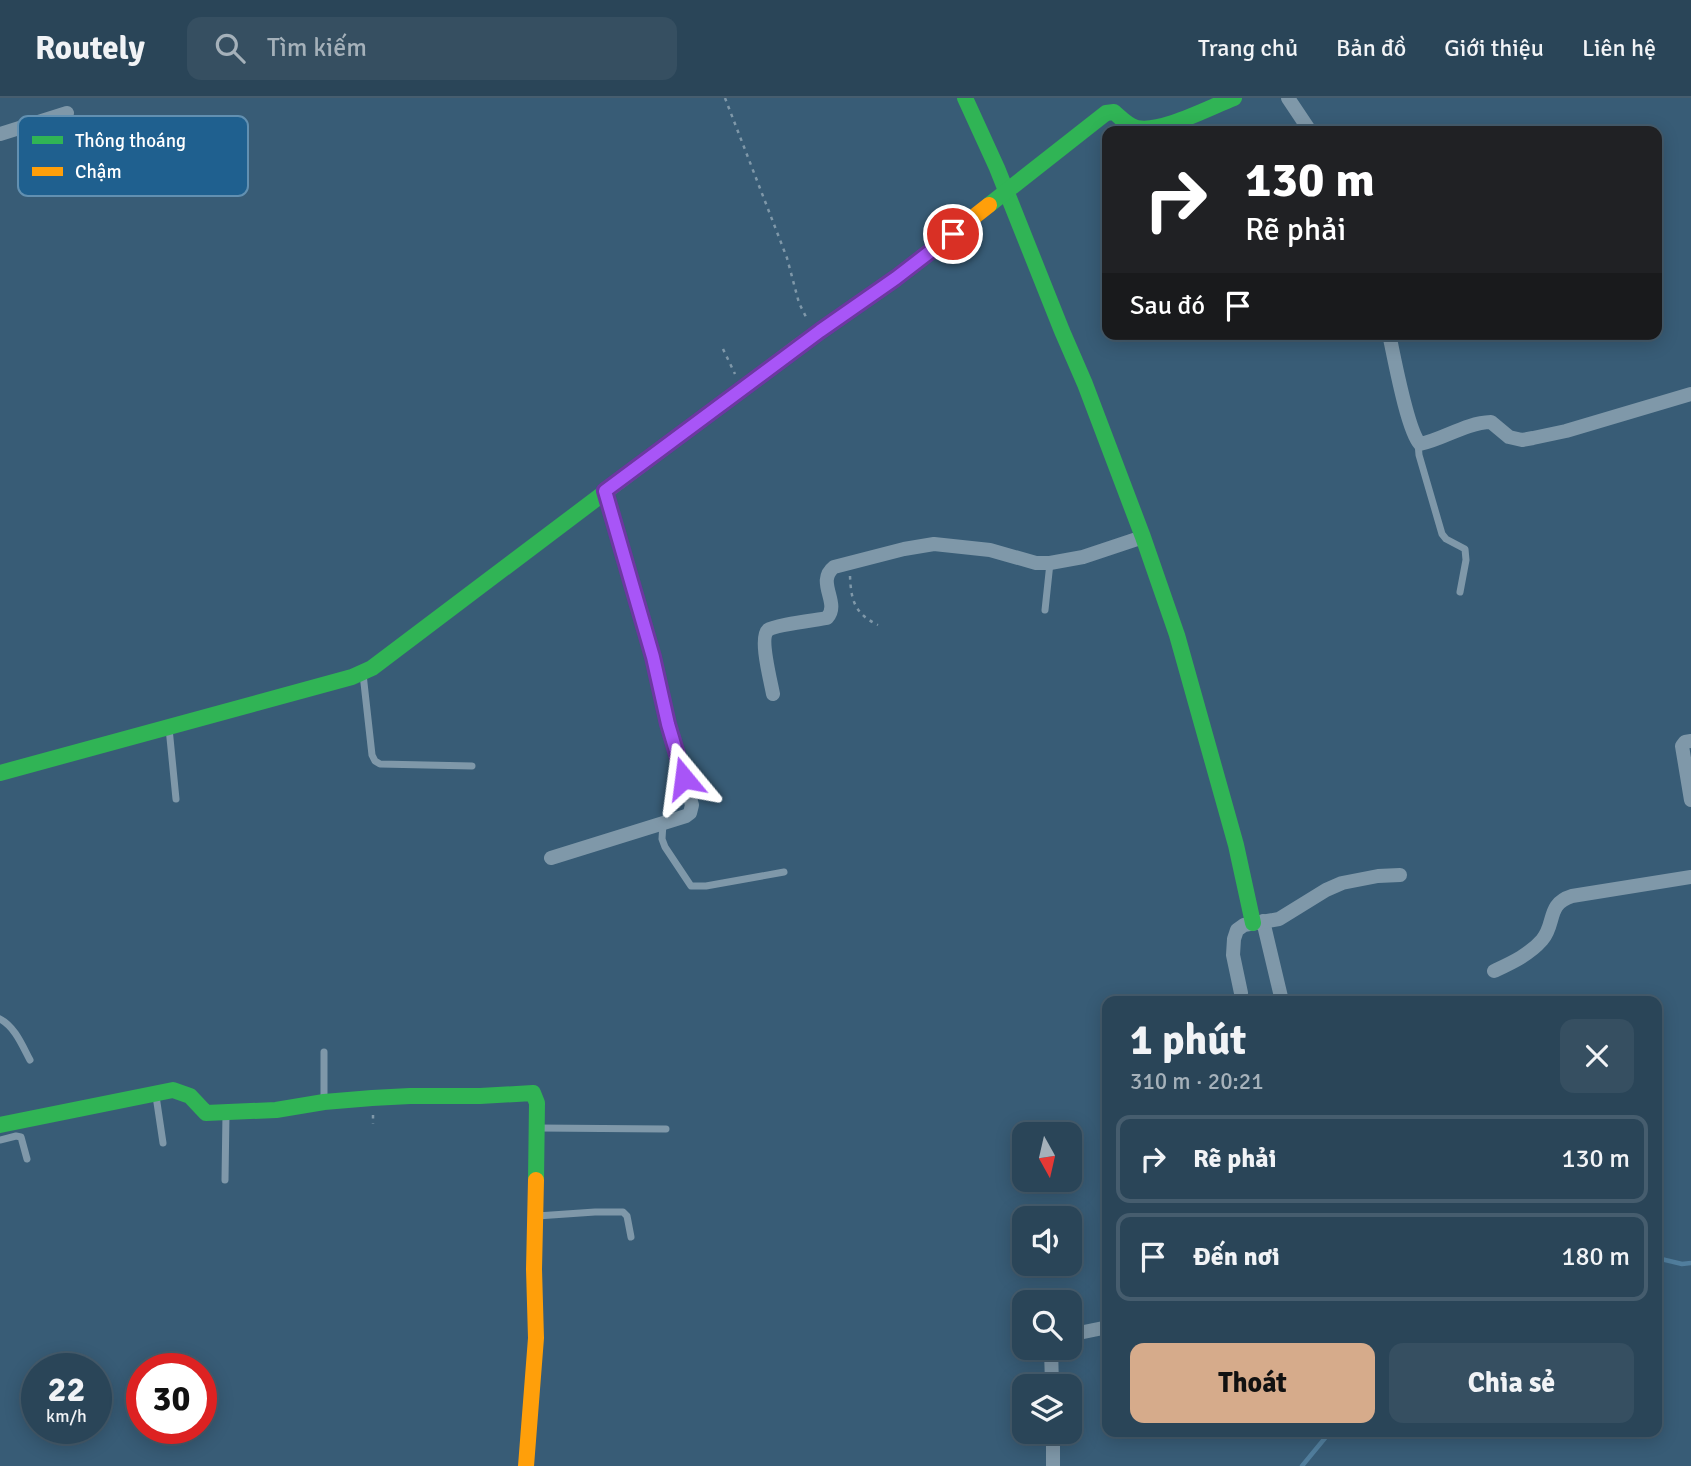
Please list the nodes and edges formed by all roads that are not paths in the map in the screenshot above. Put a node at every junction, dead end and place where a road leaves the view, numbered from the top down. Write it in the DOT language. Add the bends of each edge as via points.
graph roads {
  1 [pos="965,98"];
  2 [pos="1234,98"];
  3 [pos="1288,98"];
  4 [pos="67,113"];
  5 [pos="57,116"];
  6 [pos="1132,126"];
  7 [pos="1154,126"];
  8 [pos="1307,126"];
  9 [pos="18,128"];
  10 [pos="0,134"];
  11 [pos="1002,181"];
  12 [pos="1390,340"];
  13 [pos="1691,394"];
  14 [pos="1418,443"];
  15 [pos="605,491"];
  16 [pos="1143,537"];
  17 [pos="1050,563"];
  18 [pos="1461,592"];
  19 [pos="1045,610"];
  20 [pos="362,673"];
  21 [pos="773,694"];
  22 [pos="169,727"];
  23 [pos="1691,741"];
  24 [pos="472,766"];
  25 [pos="0,773"];
  26 [pos="176,799"];
  27 [pos="1691,800"];
  28 [pos="663,822"];
  29 [pos="551,858"];
  30 [pos="784,872"];
  31 [pos="1400,875"];
  32 [pos="1691,877"];
  33 [pos="1258,922"];
  34 [pos="1494,971"];
  35 [pos="1241,993"];
  36 [pos="1280,996"];
  37 [pos="0,1019"];
  38 [pos="324,1052"];
  39 [pos="30,1060"];
  40 [pos="155,1092"];
  41 [pos="324,1102"];
  42 [pos="226,1112"];
  43 [pos="0,1125"];
  44 [pos="537,1128"];
  45 [pos="666,1129"];
  46 [pos="0,1140"];
  47 [pos="163,1143"];
  48 [pos="27,1159"];
  49 [pos="225,1180"];
  50 [pos="536,1216"];
  51 [pos="631,1237"];
  52 [pos="1102,1328"];
  53 [pos="1082,1332"];
  54 [pos="1053,1444"];
  55 [pos="526,1466"];
  56 [pos="1053,1466"];
  1 -- 11 [label="street"];
  2 -- 7 [label="street"];
  3 -- 8 [label="street"];
  4 -- 5 [label="street"];
  6 -- 11 [label="street" via="1107,113"];
  9 -- 10 [label="street"];
  11 -- 15 [label="street" via="896,278"];
  11 -- 16 [label="street"];
  12 -- 14 [label="street"];
  13 -- 14 [label="street" via="1522,440 1509,438 1490,422"];
  14 -- 18 [label="lane" via="1442,534 1465,549"];
  15 -- 20 [label="street"];
  15 -- 28 [label="street" via="692,805 687,816"];
  16 -- 17 [label="street"];
  16 -- 33 [label="street" via="1177,635"];
  17 -- 19 [label="lane"];
  17 -- 21 [label="street" via="934,544 834,567 827,575 832,610 827,618 766,632"];
  20 -- 22 [label="street"];
  20 -- 24 [label="lane" via="375,761"];
  22 -- 25 [label="street"];
  22 -- 26 [label="lane"];
  23 -- 27 [label="street" via="1682,746"];
  28 -- 29 [label="street"];
  28 -- 30 [label="lane" via="665,847 691,887"];
  31 -- 33 [label="street" via="1342,883 1279,919"];
  32 -- 34 [label="street" via="1562,900 1553,911 1545,937 1517,960"];
  33 -- 35 [label="street" via="1244,925 1234,939"];
  33 -- 36 [label="street"];
  37 -- 39 [label="lane" via="15,1032"];
  38 -- 41 [label="lane"];
  40 -- 42 [label="street" via="186,1093 201,1111"];
  40 -- 43 [label="street"];
  40 -- 47 [label="lane"];
  41 -- 42 [label="street"];
  41 -- 44 [label="street" via="533,1093"];
  42 -- 49 [label="lane"];
  44 -- 45 [label="lane"];
  44 -- 50 [label="street"];
  46 -- 48 [label="lane" via="21,1137"];
  50 -- 51 [label="lane" via="623,1212"];
  50 -- 55 [label="street" via="536,1338"];
  52 -- 53 [label="street"];
  54 -- 56 [label="street"];
}
